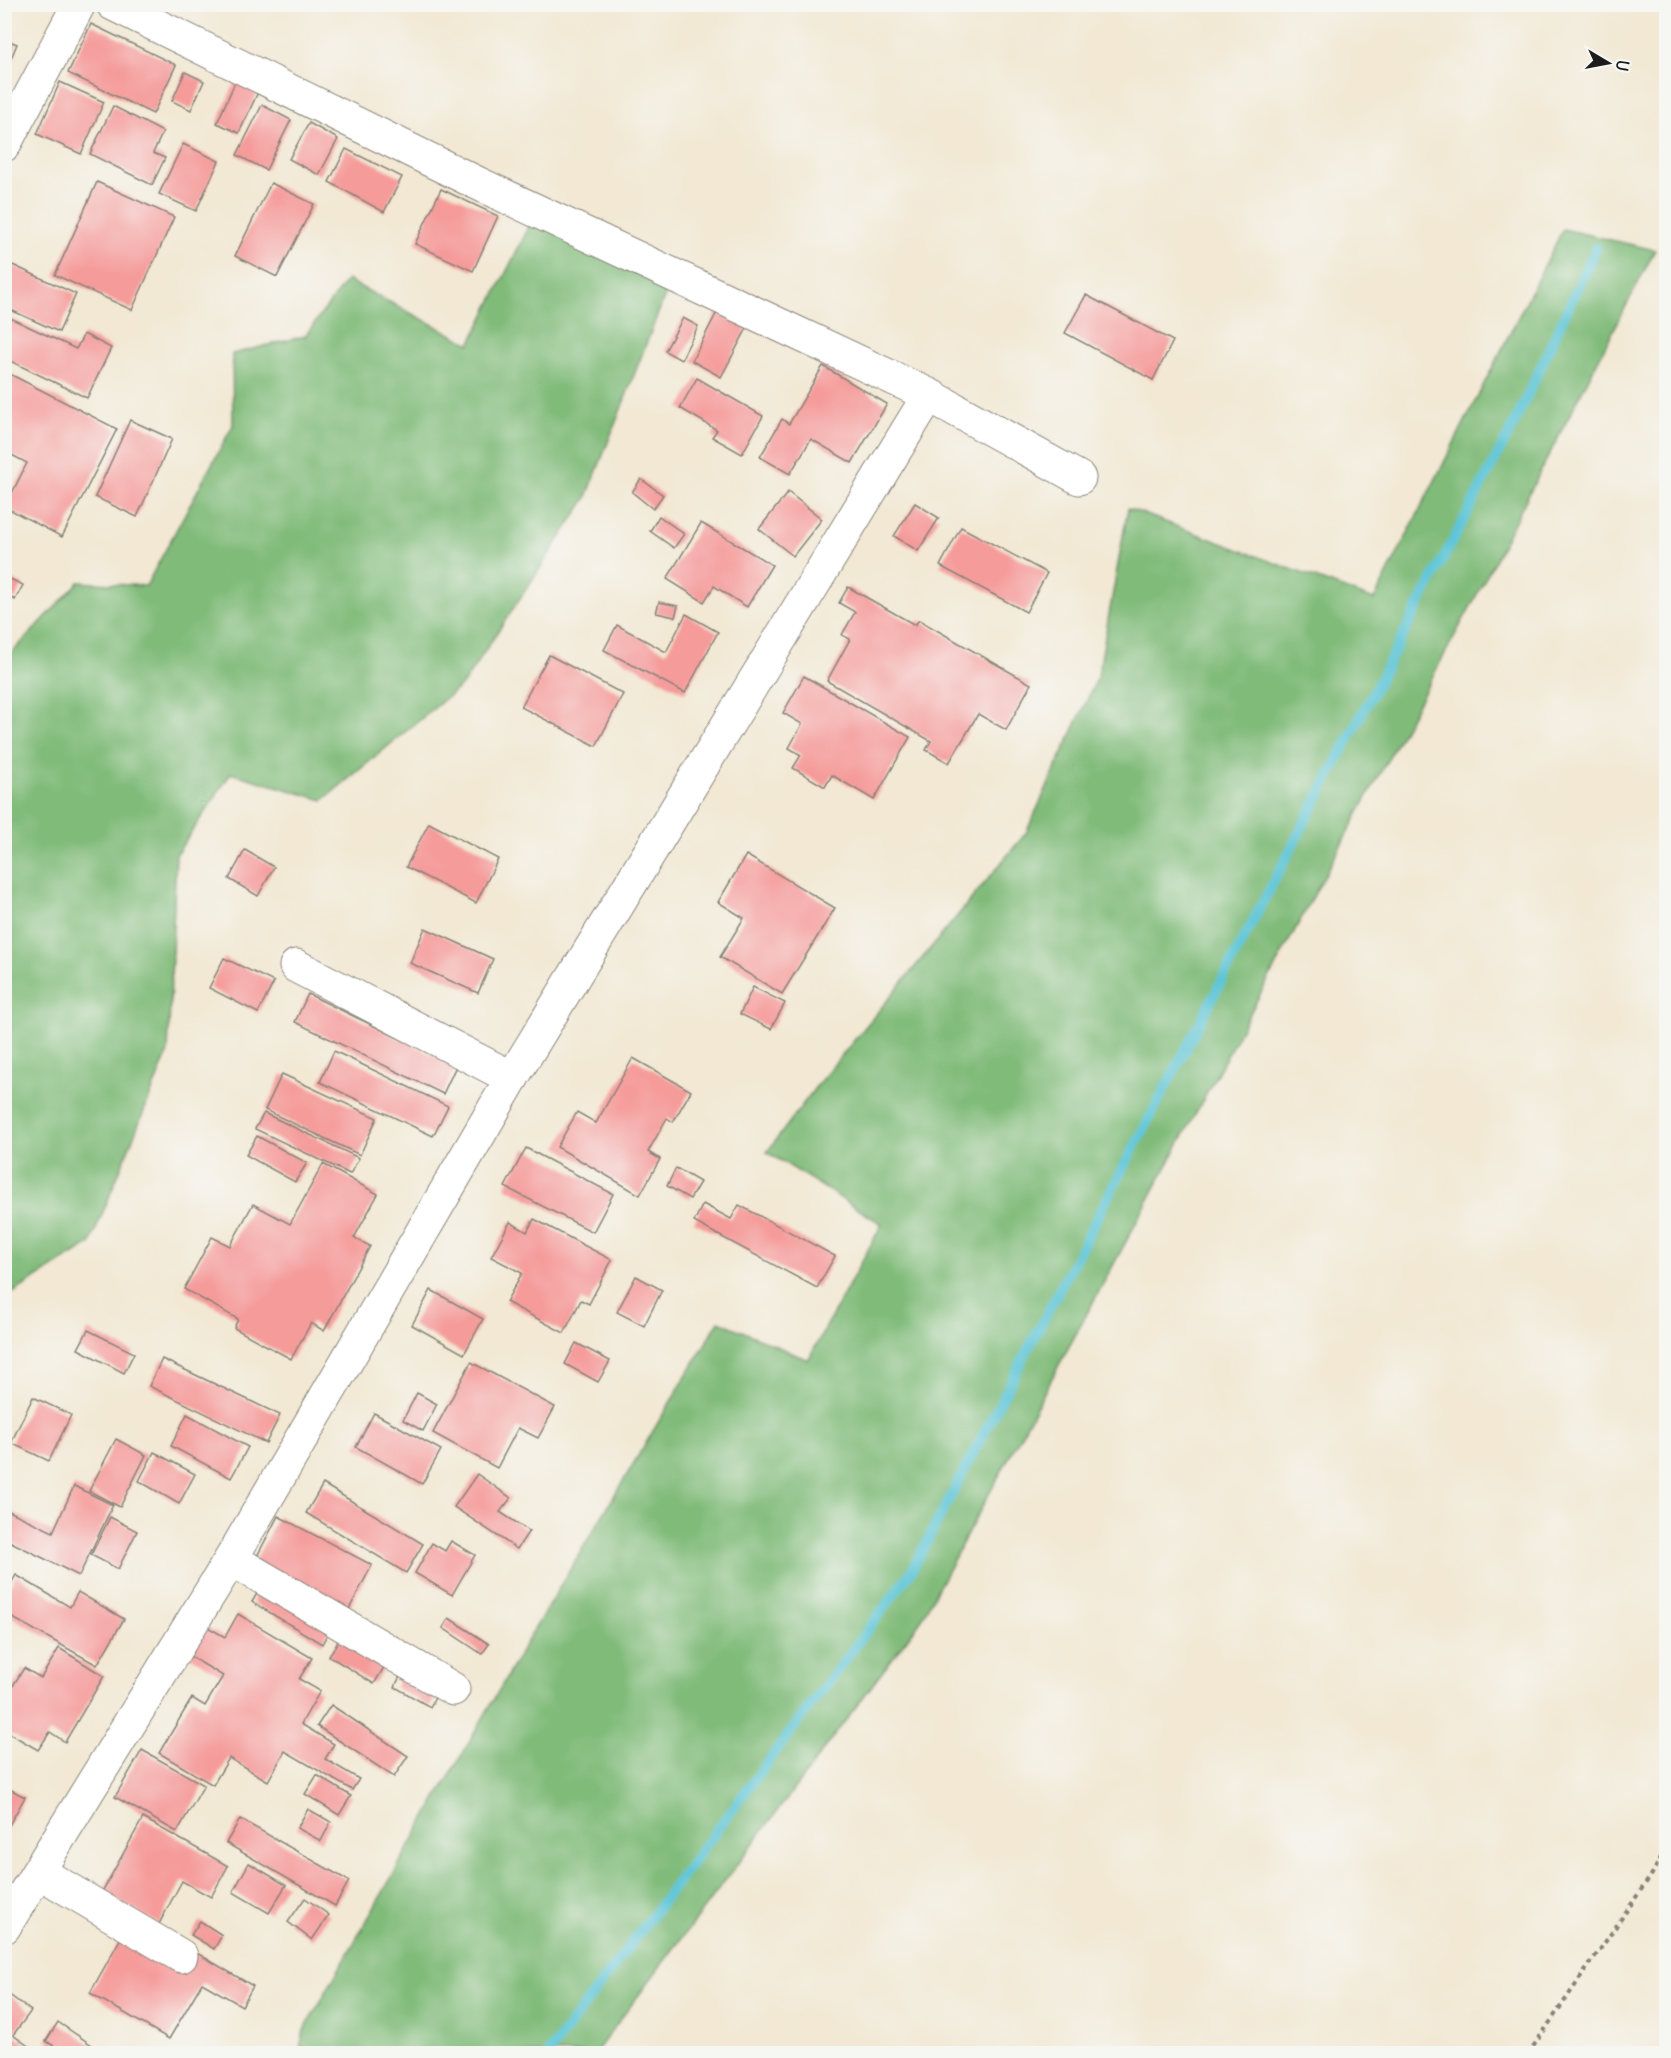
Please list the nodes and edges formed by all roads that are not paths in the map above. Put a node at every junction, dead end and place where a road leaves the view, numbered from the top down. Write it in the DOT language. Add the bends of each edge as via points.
graph roads {
  1 [pos="79,4"];
  2 [pos="113,4"];
  3 [pos="4,145"];
  4 [pos="929,395"];
  5 [pos="1079,478"];
  6 [pos="296,966"];
  7 [pos="512,1078"];
  8 [pos="231,1559"];
  9 [pos="453,1689"];
  10 [pos="39,1872"];
  11 [pos="4,1927"];
  12 [pos="181,1956"];
  1 -- 3 [label="street"];
  2 -- 4 [label="street" via="475,182"];
  4 -- 5 [label="street"];
  4 -- 7 [label="street"];
  6 -- 7 [label="street"];
  7 -- 8 [label="street"];
  8 -- 9 [label="street"];
  8 -- 10 [label="street"];
  10 -- 11 [label="street"];
  10 -- 12 [label="street"];
}
